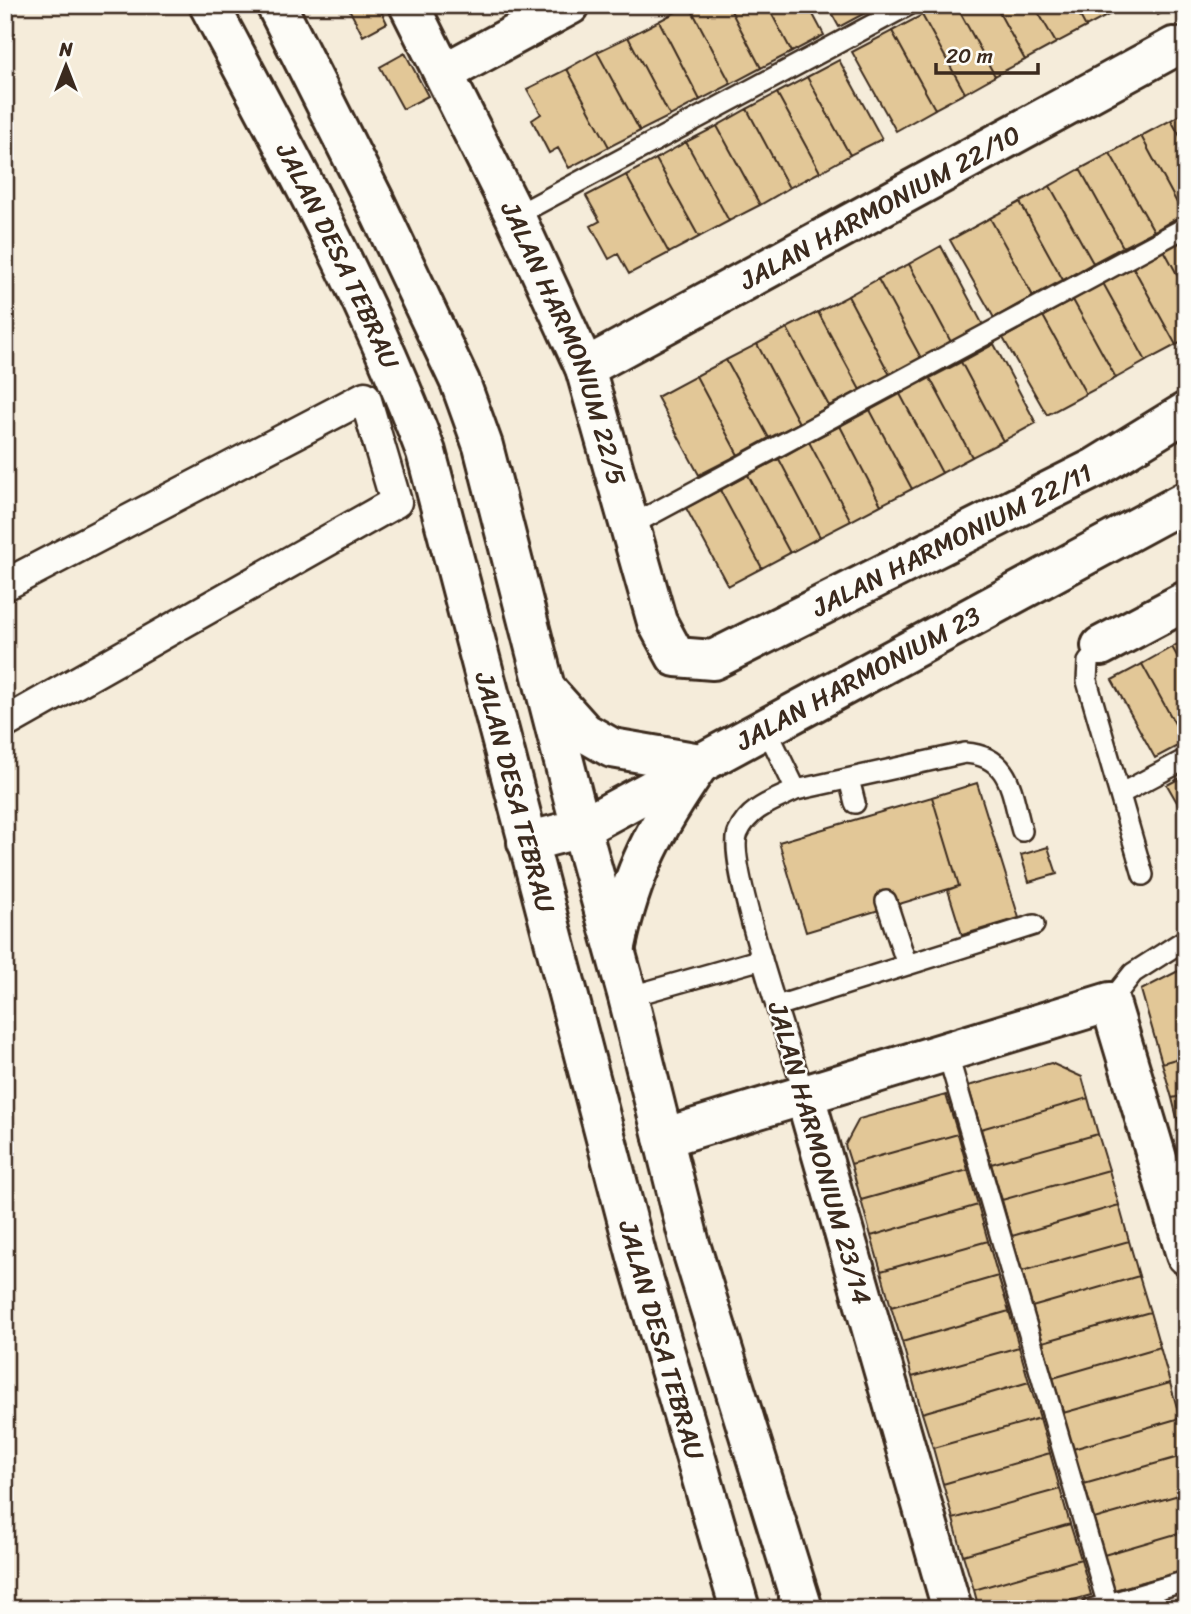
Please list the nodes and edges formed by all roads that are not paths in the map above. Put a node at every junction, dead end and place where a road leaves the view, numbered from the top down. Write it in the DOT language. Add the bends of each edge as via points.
graph roads {
  1 [pos="209,5"];
  2 [pos="276,5"];
  3 [pos="409,5"];
  4 [pos="570,5"];
  5 [pos="908,5"];
  6 [pos="1174,47"];
  7 [pos="444,73"];
  8 [pos="515,216"];
  9 [pos="1186,227"];
  10 [pos="585,368"];
  11 [pos="1186,412"];
  12 [pos="1186,501"];
  13 [pos="628,527"];
  14 [pos="5,585"];
  15 [pos="1186,601"];
  16 [pos="1101,646"];
  17 [pos="713,660"];
  18 [pos="548,692"];
  19 [pos="5,723"];
  20 [pos="767,730"];
  21 [pos="1186,759"];
  22 [pos="701,763"];
  23 [pos="849,779"];
  24 [pos="796,790"];
  25 [pos="1120,794"];
  26 [pos="855,803"];
  27 [pos="580,828"];
  28 [pos="1023,831"];
  29 [pos="527,842"];
  30 [pos="1143,875"];
  31 [pos="886,901"];
  32 [pos="1034,925"];
  33 [pos="1186,939"];
  34 [pos="615,948"];
  35 [pos="762,959"];
  36 [pos="907,965"];
  37 [pos="628,997"];
  38 [pos="1110,1002"];
  39 [pos="777,1006"];
  40 [pos="947,1052"];
  41 [pos="805,1096"];
  42 [pos="663,1138"];
  43 [pos="1186,1255"];
  44 [pos="1186,1581"];
  45 [pos="1102,1607"];
  46 [pos="740,1609"];
  47 [pos="803,1609"];
  48 [pos="952,1609"];
  1 -- 29 [label="street, JALAN DESA TEBRAU" via="331,235 407,401 426,452"];
  2 -- 18 [label="street, JALAN DESA TEBRAU" via="460,382 483,446"];
  3 -- 7 [label="street, JALAN HARMONIUM 22/5"];
  4 -- 7 [label="street"];
  5 -- 8 [label="lane"];
  6 -- 10 [label="street, JALAN HARMONIUM 22/10"];
  7 -- 8 [label="street, JALAN HARMONIUM 22/5"];
  8 -- 10 [label="street, JALAN HARMONIUM 22/5"];
  9 -- 13 [label="lane"];
  10 -- 13 [label="street, JALAN HARMONIUM 22/5"];
  11 -- 17 [label="street, JALAN HARMONIUM 22/11" via="1095,468"];
  12 -- 20 [label="street, JALAN HARMONIUM 23"];
  13 -- 17 [label="street, JALAN HARMONIUM 22/5" via="657,622 676,657"];
  14 -- 19 [label="street" via="365,397 396,502"];
  15 -- 16 [label="street"];
  16 -- 25 [label="lane" via="1088,662 1087,681"];
  18 -- 22 [label="street" via="584,732 612,748"];
  18 -- 27 [label="street, JALAN DESA TEBRAU"];
  20 -- 22 [label="street, JALAN HARMONIUM 23"];
  20 -- 24 [label="lane"];
  21 -- 25 [label="lane"];
  22 -- 27 [label="street, JALAN HARMONIUM 23"];
  22 -- 34 [label="street" via="641,859"];
  23 -- 24 [label="lane, JALAN HARMONIUM 23/14"];
  23 -- 26 [label="lane"];
  23 -- 28 [label="lane, JALAN HARMONIUM 23/14" via="965,753 982,754 1004,772"];
  24 -- 35 [label="lane, JALAN HARMONIUM 23/14" via="756,808 737,834 736,859"];
  25 -- 30 [label="lane"];
  27 -- 29 [label="street, JALAN HARMONIUM 23"];
  27 -- 34 [label="street, JALAN DESA TEBRAU"];
  29 -- 46 [label="street, JALAN DESA TEBRAU" via="637,1257"];
  31 -- 36 [label="lane"];
  32 -- 36 [label="lane"];
  33 -- 38 [label="lane" via="1133,973"];
  34 -- 37 [label="street, JALAN DESA TEBRAU"];
  35 -- 37 [label="lane"];
  35 -- 39 [label="lane, JALAN HARMONIUM 23/14"];
  36 -- 39 [label="lane"];
  37 -- 42 [label="street, JALAN DESA TEBRAU"];
  38 -- 40 [label="street"];
  38 -- 43 [label="street"];
  39 -- 41 [label="lane, JALAN HARMONIUM 23/14"];
  40 -- 41 [label="street"];
  40 -- 45 [label="lane"];
  41 -- 42 [label="street"];
  41 -- 48 [label="street, JALAN HARMONIUM 23/14"];
  42 -- 47 [label="street, JALAN DESA TEBRAU" via="690,1244"];
  44 -- 45 [label="lane"];
}
